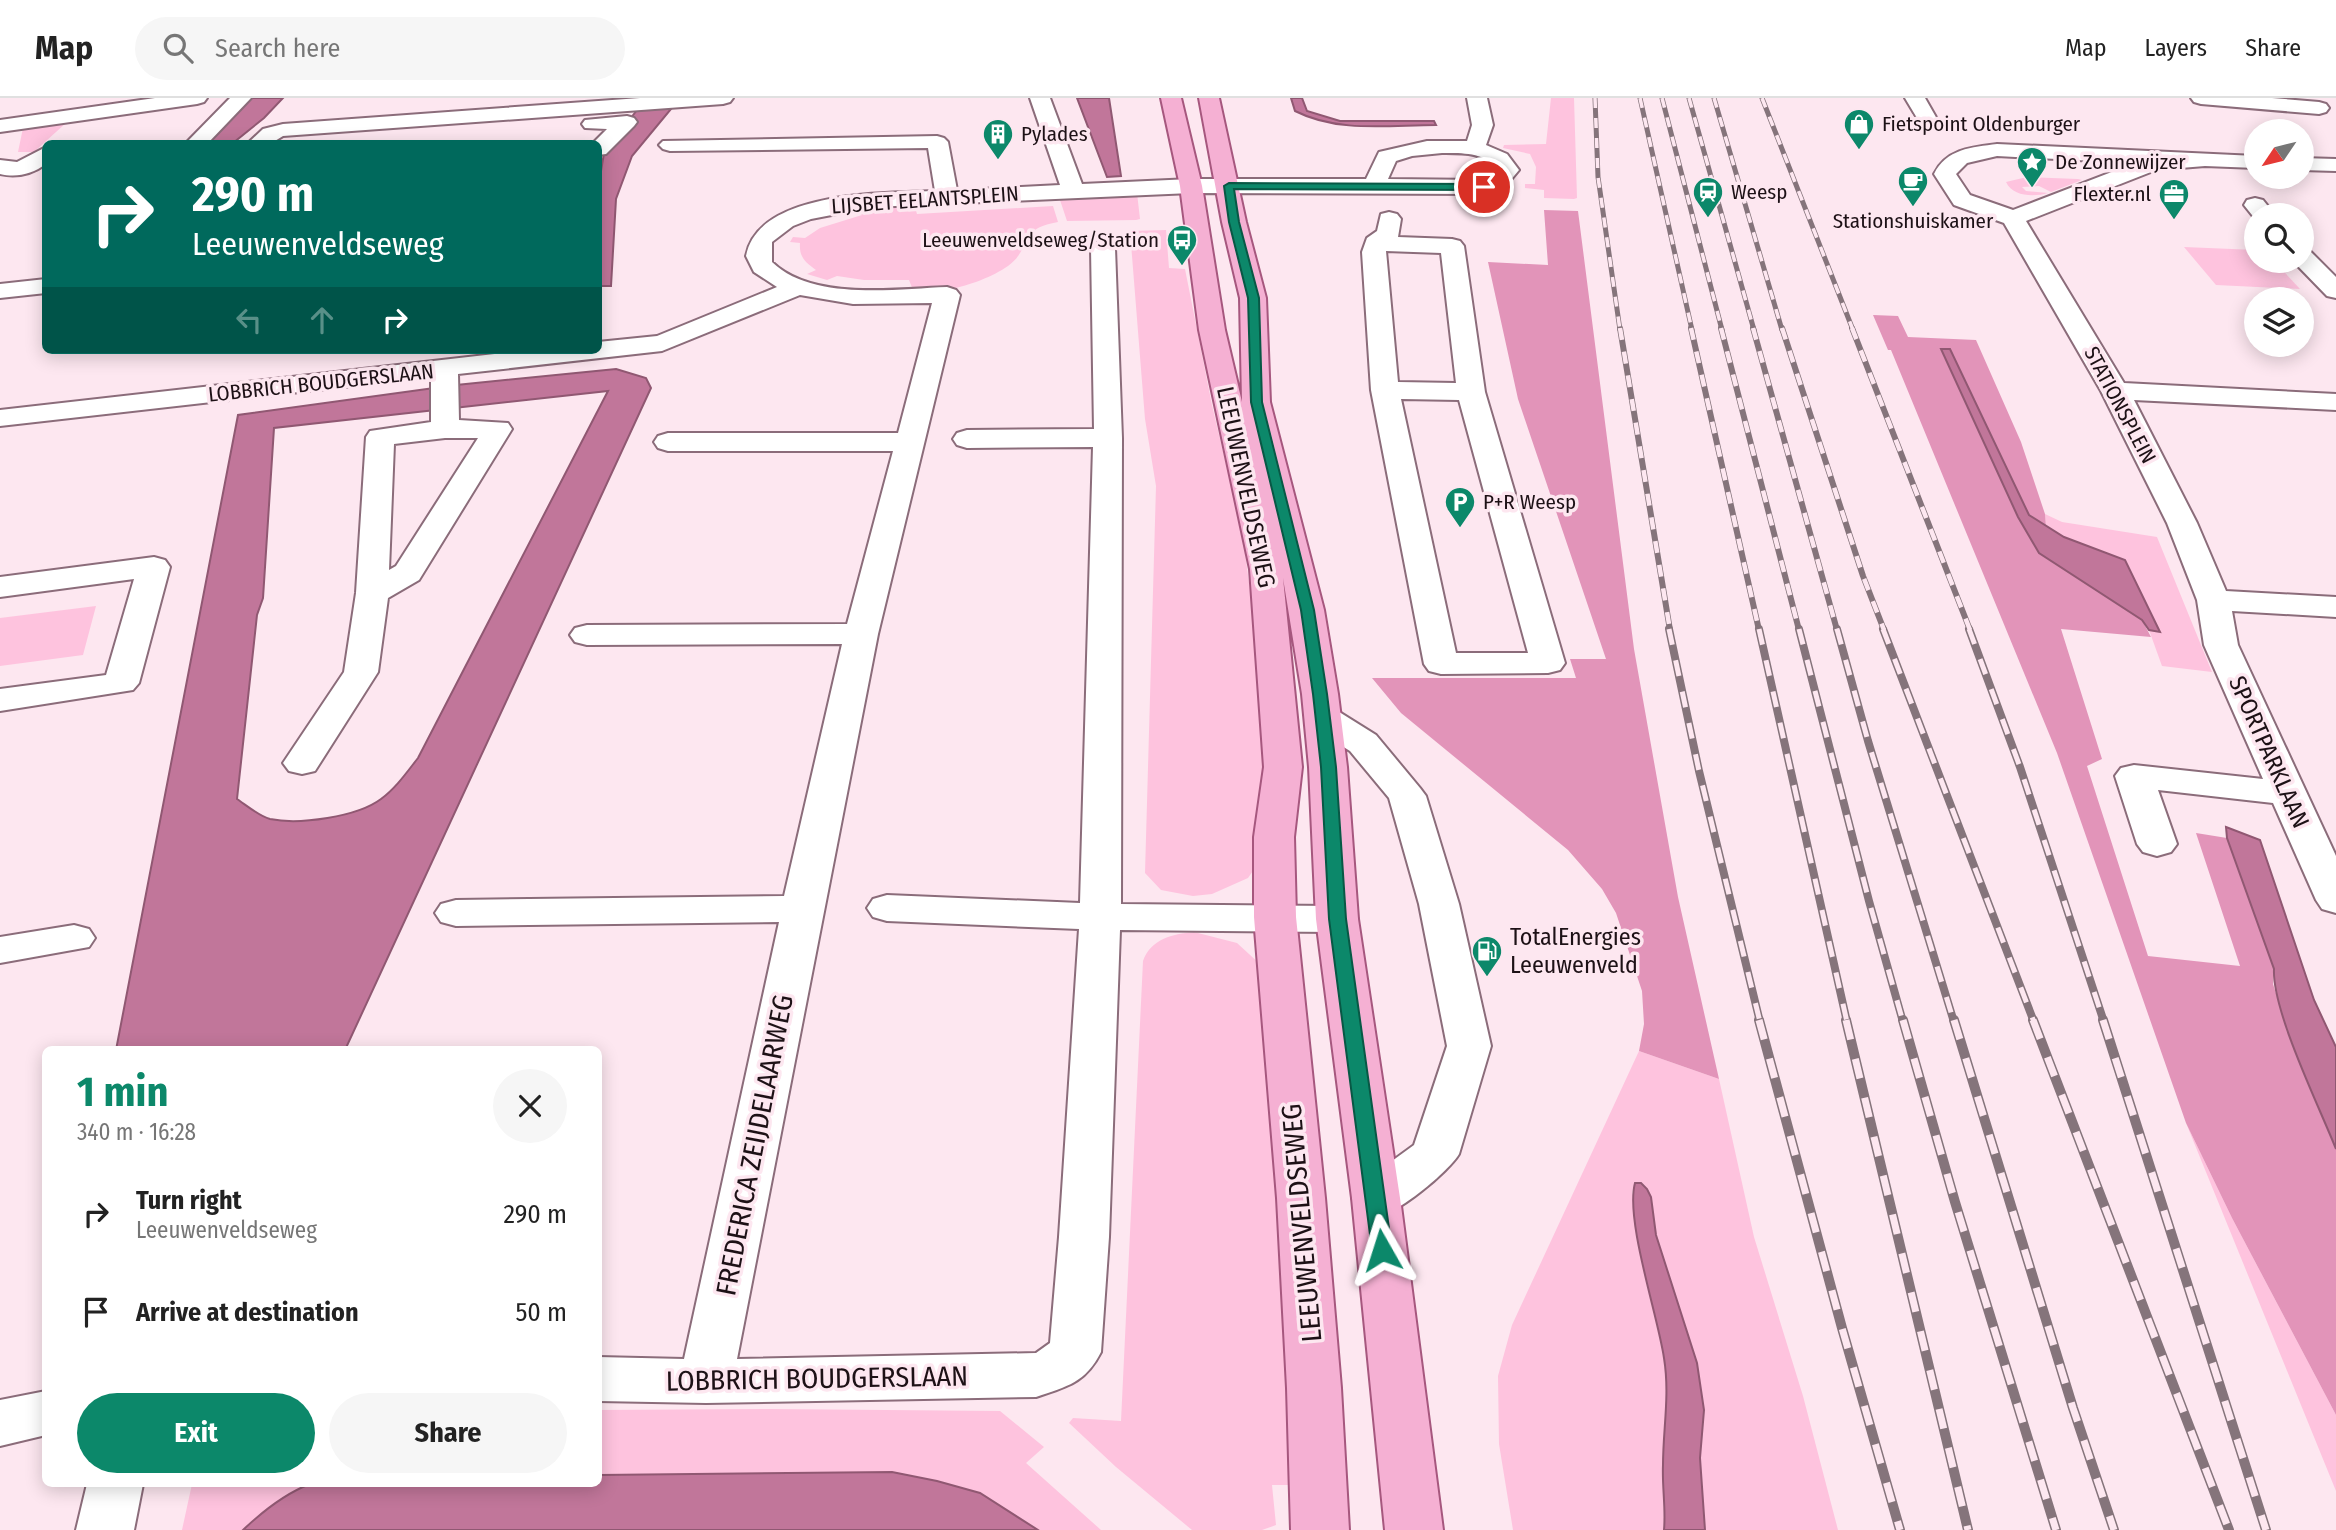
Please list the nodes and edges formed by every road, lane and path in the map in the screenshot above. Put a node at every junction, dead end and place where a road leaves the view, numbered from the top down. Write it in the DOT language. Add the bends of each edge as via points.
graph roads {
  1 [pos="197,98"];
  2 [pos="241,98"];
  3 [pos="723,98"];
  4 [pos="1040,98"];
  5 [pos="1171,98"];
  6 [pos="1209,98"];
  7 [pos="1477,98"];
  8 [pos="1915,98"];
  9 [pos="2201,98"];
  10 [pos="690,99"];
  11 [pos="2319,108"];
  12 [pos="96,113"];
  13 [pos="597,115"];
  14 [pos="1927,119"];
  15 [pos="4,125"];
  16 [pos="539,132"];
  17 [pos="250,136"];
  18 [pos="62,140"];
  19 [pos="200,140"];
  20 [pos="602,145"];
  21 [pos="670,145"];
  22 [pos="1472,149"];
  23 [pos="42,156"];
  24 [pos="2203,160"];
  25 [pos="2244,162"];
  26 [pos="2314,164"];
  27 [pos="2336,165"];
  28 [pos="2136,170"];
  29 [pos="4,172"];
  30 [pos="2057,174"];
  31 [pos="1210,186"];
  32 [pos="1374,186"];
  33 [pos="1073,190"];
  34 [pos="947,196"];
  35 [pos="2023,214"];
  36 [pos="1103,248"];
  37 [pos="2314,268"];
  38 [pos="42,286"];
  39 [pos="799,287"];
  40 [pos="0,291"];
  41 [pos="2336,291"];
  42 [pos="947,295"];
  43 [pos="602,351"];
  44 [pos="579,354"];
  45 [pos="444,372"];
  46 [pos="1385,390"];
  47 [pos="2115,391"];
  48 [pos="1471,392"];
  49 [pos="2336,402"];
  50 [pos="0,418"];
  51 [pos="446,422"];
  52 [pos="1108,438"];
  53 [pos="967,439"];
  54 [pos="668,442"];
  55 [pos="911,442"];
  56 [pos="0,587"];
  57 [pos="372,593"];
  58 [pos="2213,600"];
  59 [pos="2336,607"];
  60 [pos="861,634"];
  61 [pos="587,635"];
  62 [pos="0,700"];
  63 [pos="1323,718"];
  64 [pos="302,763"];
  65 [pos="2288,793"];
  66 [pos="2157,844"];
  67 [pos="2336,900"];
  68 [pos="802,908"];
  69 [pos="887,908"];
  70 [pos="456,914"];
  71 [pos="1100,917"];
  72 [pos="1275,917"];
  73 [pos="1337,919"];
  74 [pos="74,938"];
  75 [pos="0,950"];
  76 [pos="1376,1198"];
  77 [pos="602,1379"];
  78 [pos="706,1381"];
  79 [pos="42,1414"];
  80 [pos="0,1423"];
  81 [pos="114,1487"];
  82 [pos="105,1530"];
  83 [pos="1320,1530"];
  84 [pos="1414,1530"];
  1 -- 12 [label="street"];
  2 -- 19 [label="street"];
  3 -- 10 [label="street"];
  4 -- 33 [label="street"];
  5 -- 31 [label="main road, LEEUWENVELDSEWEG"];
  6 -- 31 [label="main road, LEEUWENVELDSEWEG"];
  7 -- 22 [label="street" via="1485,129"];
  8 -- 14 [label="street"];
  9 -- 11 [label="street"];
  10 -- 13 [label="street" via="634,103"];
  12 -- 15 [label="street"];
  12 -- 18 [label="street"];
  13 -- 16 [label="street"];
  13 -- 17 [label="street"];
  13 -- 20 [label="street" via="627,122"];
  15 -- 29 [label="street"];
  17 -- 19 [label="street"];
  21 -- 34 [label="street" via="937,142"];
  22 -- 32 [label="street" via="1398,152 1387,157"];
  22 -- 32 [label="street" via="1502,158 1508,170 1496,183 1452,189"];
  23 -- 29 [label="street" via="33,164"];
  24 -- 25 [label="street"];
  24 -- 28 [label="street"];
  24 -- 35 [label="street" via="1997,150 1960,158 1947,168 1945,174 1962,200"];
  26 -- 27 [label="street"];
  28 -- 30 [label="street"];
  28 -- 35 [label="street"];
  28 -- 35 [label="street" via="1987,173 1993,196"];
  31 -- 32 [label="street"];
  31 -- 33 [label="street, LIJSBET EELANTSPLEIN"];
  31 -- 63 [label="main road, LEEUWENVELDSEWEG" via="1234,222 1253,298 1256,402 1307,610"];
  31 -- 72 [label="main road, LEEUWENVELDSEWEG" via="1212,330 1266,569 1283,766 1275,837"];
  33 -- 34 [label="street, LIJSBET EELANTSPLEIN"];
  34 -- 39 [label="street, LIJSBET EELANTSPLEIN" via="822,208 780,224 763,236 757,248 758,262"];
  35 -- 47 [label="street, STATIONSPLEIN"];
  36 -- 52 [label="street"];
  37 -- 41 [label="street"];
  38 -- 40 [label="street"];
  39 -- 42 [label="street, LIJSBET EELANTSPLEIN" via="887,297"];
  39 -- 43 [label="street, LOBBRICH BOUDGERSLAAN" via="662,343"];
  42 -- 55 [label="street, FREDERICA ZEIJDELAARWEG"];
  44 -- 45 [label="street, LOBBRICH BOUDGERSLAAN"];
  45 -- 50 [label="street, LOBBRICH BOUDGERSLAAN"];
  45 -- 51 [label="street"];
  46 -- 48 [label="street"];
  46 -- 48 [label="street" via="1374,251 1382,231 1452,246"];
  46 -- 48 [label="street" via="1441,664 1548,663"];
  47 -- 49 [label="street"];
  47 -- 58 [label="street, STATIONSPLEIN" via="2182,523"];
  51 -- 57 [label="street" via="380,437"];
  51 -- 57 [label="street" via="498,429 408,573"];
  52 -- 53 [label="street"];
  52 -- 71 [label="street"];
  54 -- 55 [label="street"];
  55 -- 60 [label="street, FREDERICA ZEIJDELAARWEG"];
  56 -- 62 [label="street" via="154,567 121,683"];
  57 -- 64 [label="street" via="361,672"];
  58 -- 59 [label="street"];
  58 -- 65 [label="street, SPORTPARKLAAN" via="2221,645"];
  60 -- 61 [label="street"];
  60 -- 68 [label="street, FREDERICA ZEIJDELAARWEG"];
  63 -- 73 [label="main road, LEEUWENVELDSEWEG"];
  63 -- 76 [label="street" via="1363,743 1407,796 1439,904 1469,1045 1435,1154"];
  65 -- 66 [label="street" via="2134,776"];
  65 -- 67 [label="street, SPORTPARKLAAN"];
  68 -- 70 [label="street"];
  68 -- 78 [label="street, FREDERICA ZEIJDELAARWEG"];
  69 -- 71 [label="street"];
  71 -- 72 [label="street"];
  71 -- 78 [label="street, LOBBRICH BOUDGERSLAAN" via="1075,1352 1058,1368 1036,1375"];
  72 -- 73 [label="street"];
  72 -- 83 [label="main road, LEEUWENVELDSEWEG" via="1308,1306"];
  73 -- 76 [label="main road, LEEUWENVELDSEWEG"];
  74 -- 75 [label="street"];
  76 -- 84 [label="main road, LEEUWENVELDSEWEG"];
  77 -- 78 [label="street, LOBBRICH BOUDGERSLAAN"];
  79 -- 80 [label="street"];
  81 -- 82 [label="street"];
}
